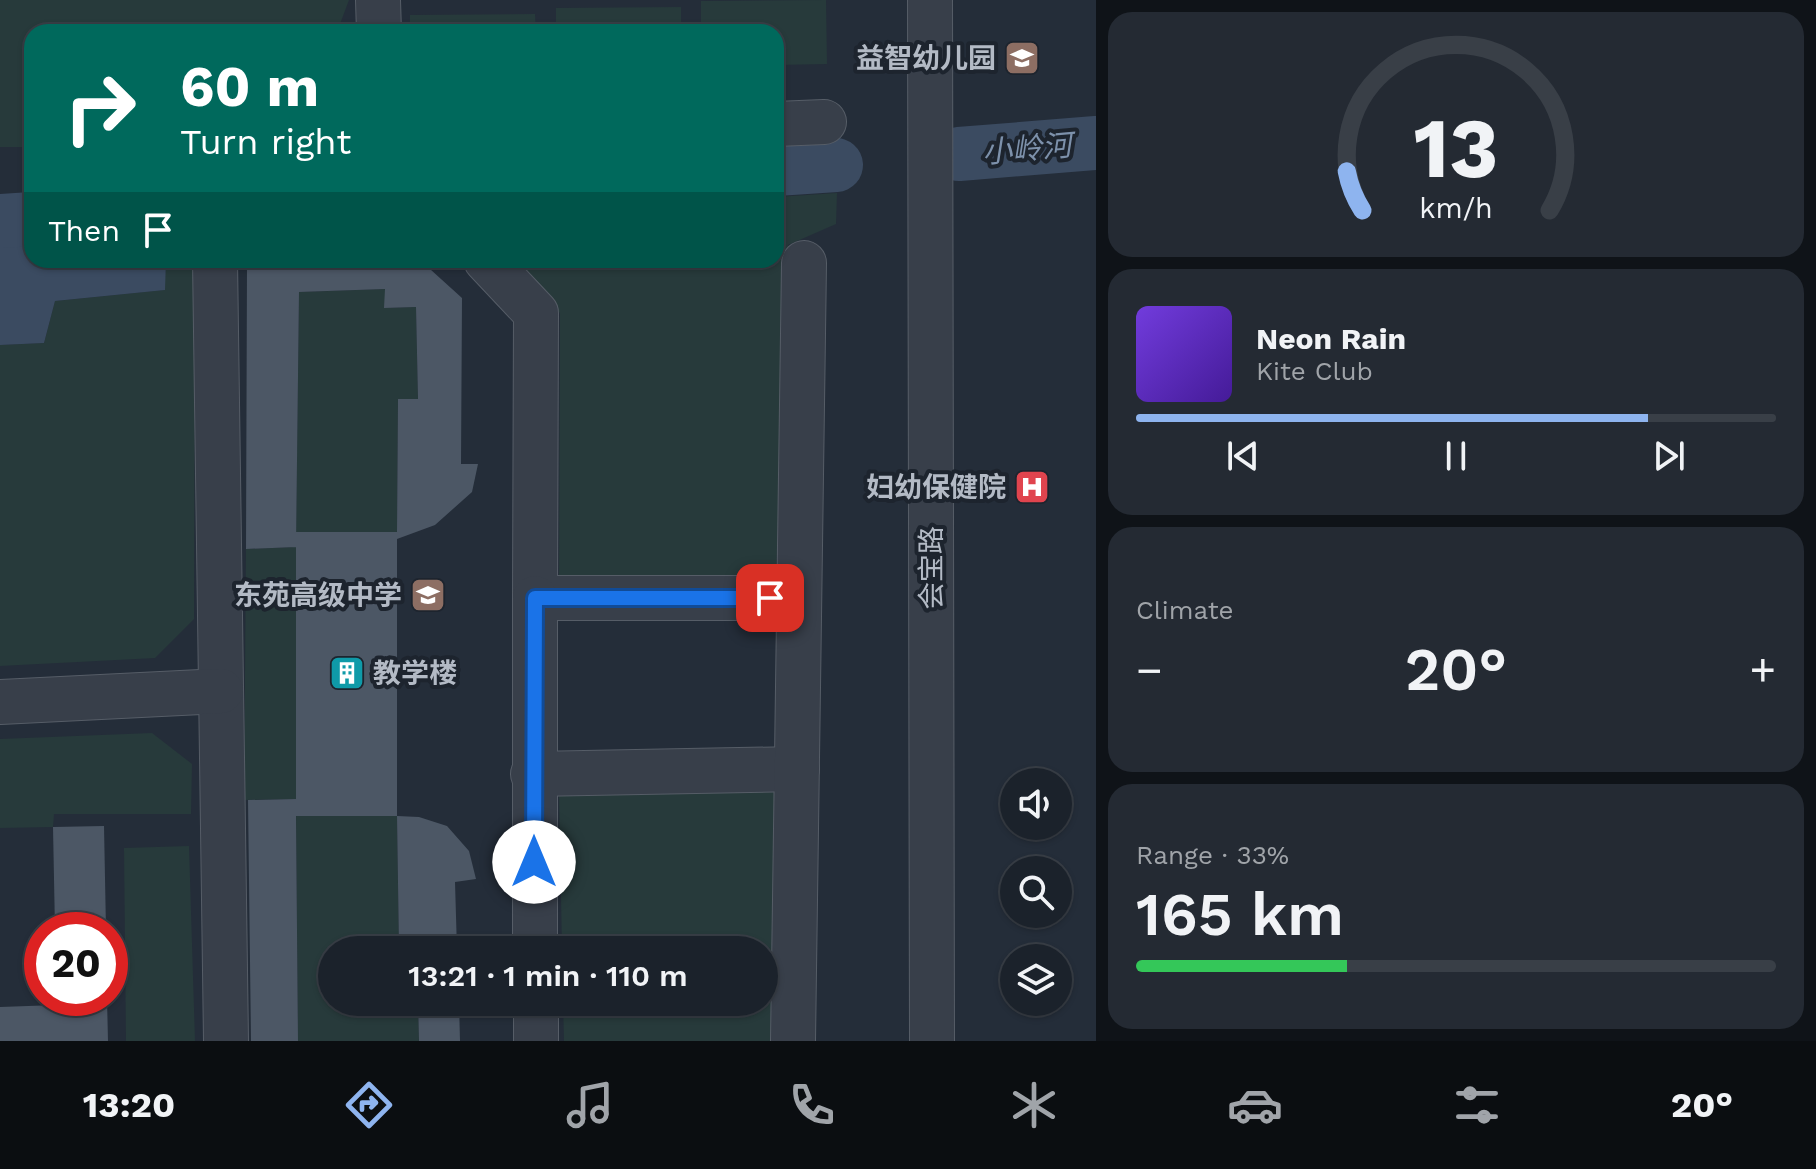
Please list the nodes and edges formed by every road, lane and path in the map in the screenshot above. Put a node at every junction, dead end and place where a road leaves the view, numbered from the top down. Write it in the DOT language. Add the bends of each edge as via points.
graph roads {
  1 [pos="378,0"];
  2 [pos="930,0"];
  3 [pos="379,24"];
  4 [pos="824,122"];
  5 [pos="784,124"];
  6 [pos="804,263"];
  7 [pos="215,268"];
  8 [pos="494,268"];
  9 [pos="535,598"];
  10 [pos="799,598"];
  11 [pos="221,691"];
  12 [pos="0,702"];
  13 [pos="797,769"];
  14 [pos="533,774"];
  15 [pos="535,936"];
  16 [pos="536,1016"];
  17 [pos="226,1041"];
  18 [pos="536,1041"];
  19 [pos="793,1041"];
  20 [pos="932,1041"];
  1 -- 3 [label="street"];
  2 -- 20 [label="street, 会宝路"];
  4 -- 5 [label="street"];
  6 -- 10 [label="street"];
  7 -- 11 [label="street"];
  8 -- 9 [label="street" via="536,313"];
  9 -- 10 [label="street"];
  9 -- 14 [label="street"];
  10 -- 13 [label="street"];
  11 -- 12 [label="street"];
  11 -- 17 [label="street"];
  13 -- 14 [label="street"];
  13 -- 19 [label="street"];
  14 -- 15 [label="street"];
  16 -- 18 [label="street"];
}
